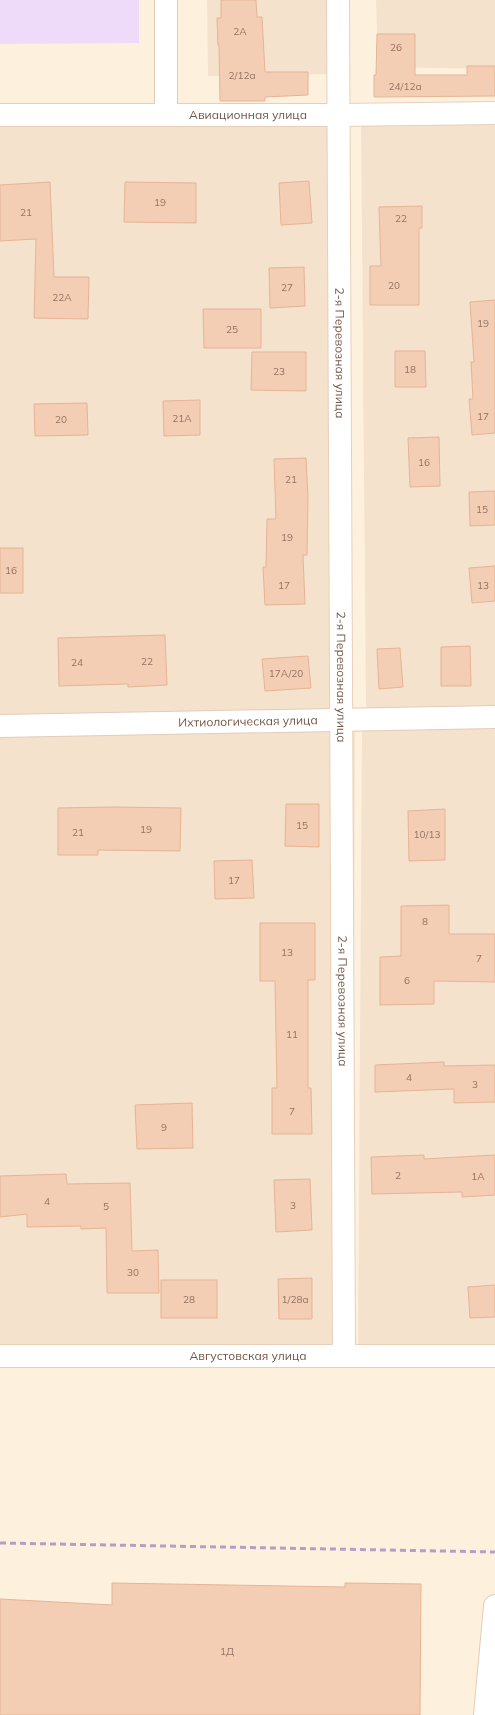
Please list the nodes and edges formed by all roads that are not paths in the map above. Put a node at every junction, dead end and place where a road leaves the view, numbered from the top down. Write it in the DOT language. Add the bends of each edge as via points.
graph roads {
  1 [pos="166,0"];
  2 [pos="338,0"];
  3 [pos="495,113"];
  4 [pos="0,115"];
  5 [pos="166,115"];
  6 [pos="338,115"];
  7 [pos="495,717"];
  8 [pos="341,721"];
  9 [pos="0,726"];
  10 [pos="344,1355"];
  11 [pos="0,1356"];
  12 [pos="495,1356"];
  13 [pos="495,1606"];
  14 [pos="485,1715"];
  1 -- 5 [label="street"];
  2 -- 6 [label="street, 2-я Перевозная улица"];
  3 -- 6 [label="street, Авиационная улица"];
  4 -- 5 [label="street, Авиационная улица"];
  5 -- 6 [label="street, Авиационная улица"];
  6 -- 8 [label="street, 2-я Перевозная улица"];
  7 -- 8 [label="street, Ихтиологическая улица"];
  8 -- 9 [label="street, Ихтиологическая улица"];
  8 -- 10 [label="street, 2-я Перевозная улица"];
  10 -- 11 [label="street, Августовская улица"];
  10 -- 12 [label="street, Августовская улица"];
  13 -- 14 [label="street"];
}
